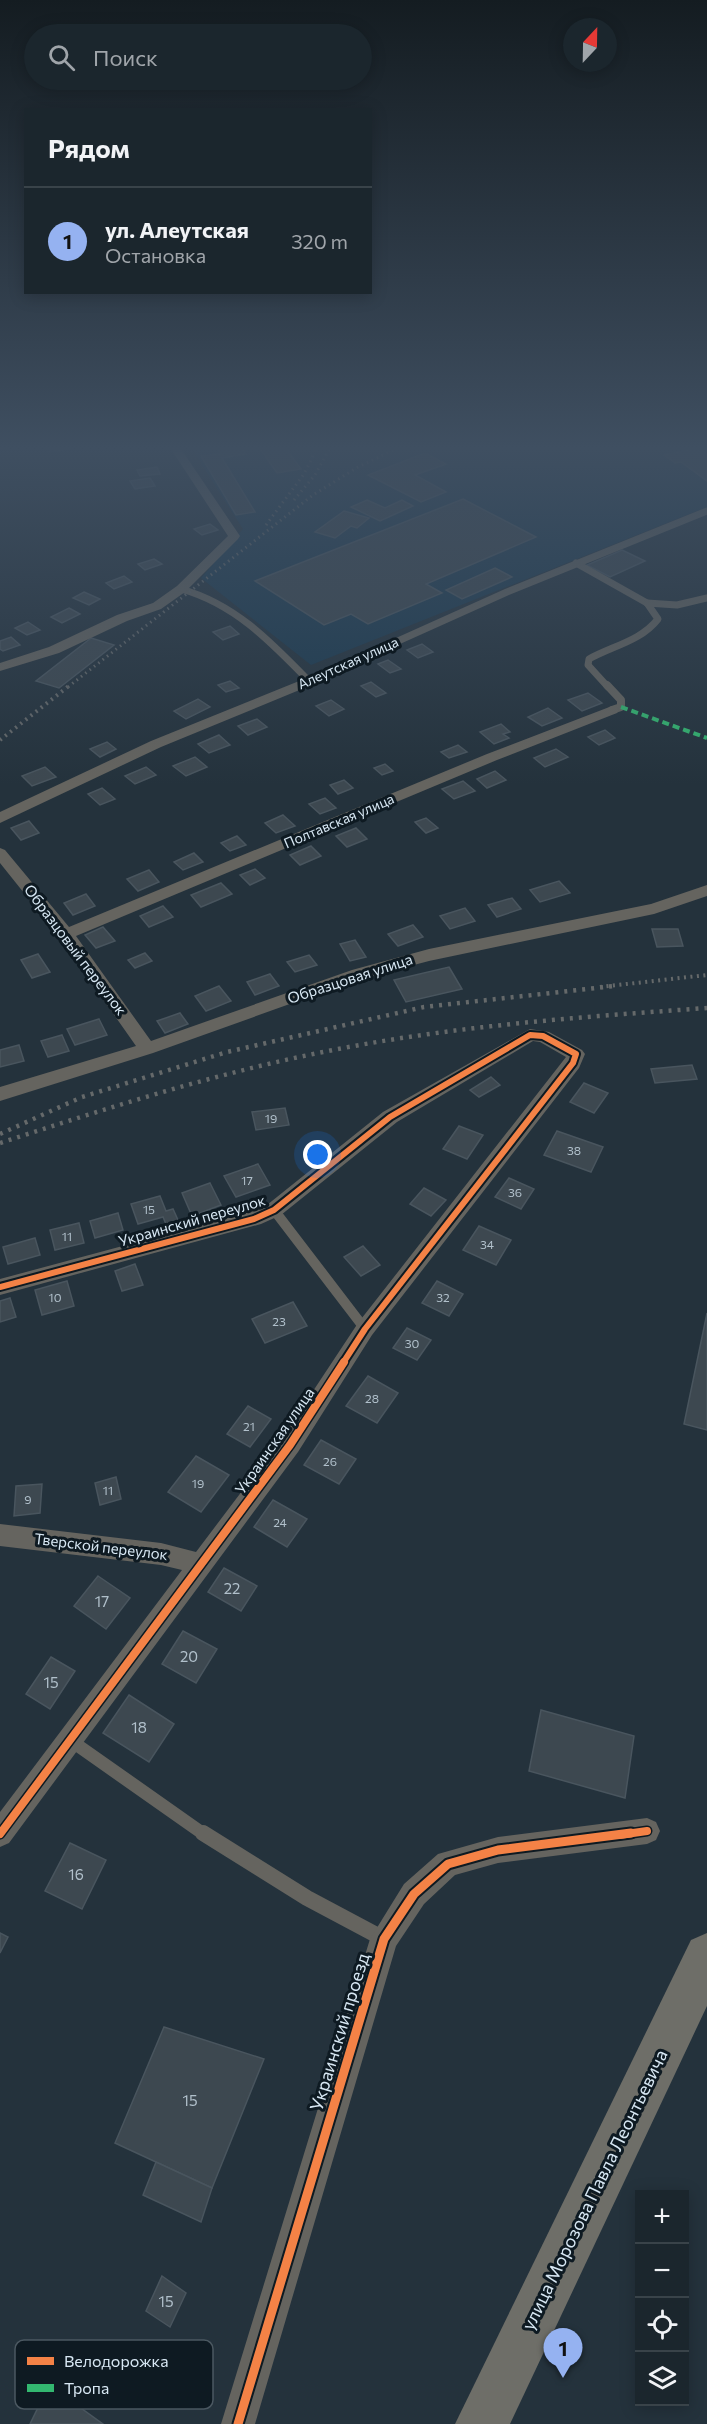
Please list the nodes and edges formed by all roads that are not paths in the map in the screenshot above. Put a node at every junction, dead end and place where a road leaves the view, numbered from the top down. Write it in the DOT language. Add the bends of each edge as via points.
graph roads {
  1 [pos="211,559"];
  2 [pos="586,559"];
  3 [pos="576,563"];
  4 [pos="181,590"];
  5 [pos="707,598"];
  6 [pos="647,603"];
  7 [pos="0,667"];
  8 [pos="309,681"];
  9 [pos="612,710"];
  10 [pos="3,819"];
  11 [pos="0,853"];
  12 [pos="707,890"];
  13 [pos="66,934"];
  14 [pos="147,1049"];
  15 [pos="573,1063"];
  16 [pos="0,1094"];
  17 [pos="274,1210"];
  18 [pos="0,1287"];
  19 [pos="365,1329"];
  20 [pos="0,1535"];
  21 [pos="201,1564"];
  22 [pos="70,1740"];
  23 [pos="647,1831"];
  24 [pos="0,1834"];
  25 [pos="384,1939"];
  26 [pos="707,1956"];
  27 [pos="238,2424"];
  28 [pos="482,2424"];
  1 -- 4 [label="street"];
  2 -- 3 [label="lane, Алеутская улица"];
  3 -- 6 [label="lane"];
  3 -- 8 [label="lane, Алеутская улица"];
  4 -- 7 [label="street" via="157,606 54,650"];
  4 -- 8 [label="lane" via="206,596 231,612 266,638"];
  5 -- 6 [label="lane" via="677,605"];
  6 -- 9 [label="lane" via="657,615 654,626 589,659 588,665 621,700 621,707"];
  8 -- 10 [label="street, Алеутская улица" via="156,744"];
  9 -- 13 [label="street, Полтавская улица"];
  11 -- 13 [label="street, Образцовый переулок"];
  12 -- 14 [label="street, Образцовая улица" via="654,909 429,955 363,973"];
  13 -- 14 [label="street, Образцовый переулок"];
  14 -- 16 [label="street, Образцовая улица"];
  15 -- 17 [label="street, Украинский переулок" via="573,1051 543,1036 530,1035 390,1117"];
  15 -- 19 [label="street, Украинская улица"];
  17 -- 18 [label="street, Украинский переулок" via="254,1219"];
  17 -- 19 [label="lane"];
  19 -- 21 [label="street, Украинская улица" via="290,1445"];
  20 -- 21 [label="street, Тверской переулок" via="161,1554"];
  21 -- 22 [label="street, Украинская улица"];
  22 -- 24 [label="street, Украинская улица"];
  22 -- 25 [label="lane" via="217,1843"];
  23 -- 25 [label="street, Украинский проезд" via="498,1850 448,1864 414,1894"];
  25 -- 27 [label="street, Украинский проезд"];
  26 -- 28 [label="main road, улица Морозова Павла Леонтьевича"];
}
